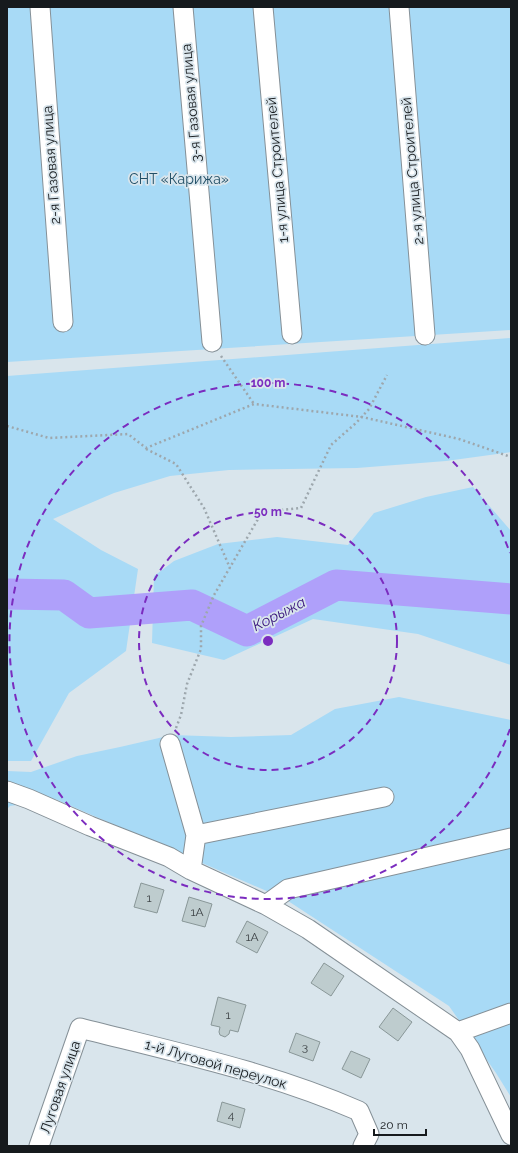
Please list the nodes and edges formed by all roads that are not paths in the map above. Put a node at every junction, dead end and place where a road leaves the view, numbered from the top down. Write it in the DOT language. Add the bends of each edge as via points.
graph roads {
  1 [pos="40,7"];
  2 [pos="183,7"];
  3 [pos="263,7"];
  4 [pos="399,7"];
  5 [pos="63,322"];
  6 [pos="292,334"];
  7 [pos="425,335"];
  8 [pos="212,342"];
  9 [pos="170,744"];
  10 [pos="7,791"];
  11 [pos="384,797"];
  12 [pos="196,835"];
  13 [pos="511,838"];
  14 [pos="191,870"];
  15 [pos="266,905"];
  16 [pos="511,1013"];
  17 [pos="80,1028"];
  18 [pos="458,1032"];
  19 [pos="511,1135"];
  20 [pos="39,1146"];
  21 [pos="363,1146"];
  1 -- 5 [label="street, 2-я Газовая улица"];
  2 -- 8 [label="street, 3-я Газовая улица"];
  3 -- 6 [label="street, 1-я улица Строителей"];
  4 -- 7 [label="street, 2-я улица Строителей"];
  9 -- 12 [label="street"];
  10 -- 14 [label="street" via="169,857"];
  11 -- 12 [label="street"];
  12 -- 14 [label="street"];
  13 -- 15 [label="street" via="288,889"];
  14 -- 15 [label="street"];
  15 -- 18 [label="street" via="308,929"];
  16 -- 18 [label="street"];
  17 -- 20 [label="street, Луговая улица"];
  17 -- 21 [label="street, 1-й Луговой переулок" via="246,1070 333,1100 359,1111 369,1134"];
  18 -- 19 [label="street" via="470,1049"];
}
